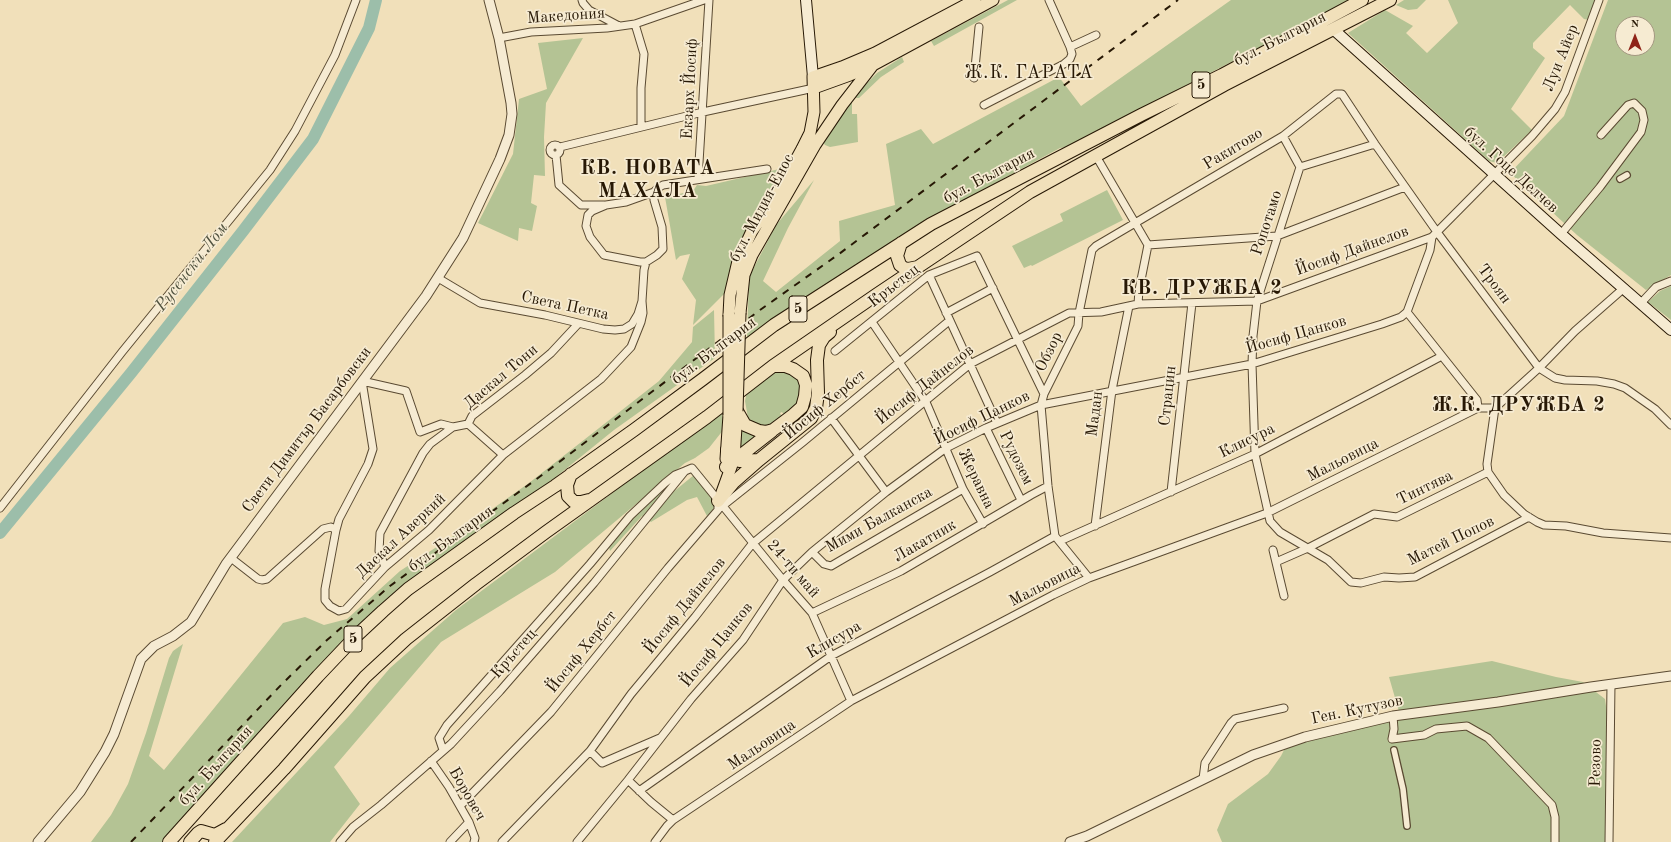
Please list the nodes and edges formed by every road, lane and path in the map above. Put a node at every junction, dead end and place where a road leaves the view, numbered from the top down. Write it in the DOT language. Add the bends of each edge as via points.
graph roads {
  1 [pos="356,0"];
  2 [pos="489,0"];
  3 [pos="582,0"];
  4 [pos="704,0"];
  5 [pos="709,0"];
  6 [pos="806,0"];
  7 [pos="976,0"];
  8 [pos="993,0"];
  9 [pos="1049,0"];
  10 [pos="1362,0"];
  11 [pos="1390,0"];
  12 [pos="1599,0"];
  13 [pos="635,24"];
  14 [pos="619,26"];
  15 [pos="979,27"];
  16 [pos="1333,29"];
  17 [pos="1096,35"];
  18 [pos="499,38"];
  19 [pos="1071,51"];
  20 [pos="873,65"];
  21 [pos="974,78"];
  22 [pos="814,82"];
  23 [pos="1342,94"];
  24 [pos="984,106"];
  25 [pos="703,112"];
  26 [pos="641,127"];
  27 [pos="1601,135"];
  28 [pos="1282,136"];
  29 [pos="1375,144"];
  30 [pos="1096,156"];
  31 [pos="1300,167"];
  32 [pos="767,169"];
  33 [pos="1627,174"];
  34 [pos="1494,175"];
  35 [pos="698,179"];
  36 [pos="1620,179"];
  37 [pos="1405,187"];
  38 [pos="654,192"];
  39 [pos="606,205"];
  40 [pos="1135,224"];
  41 [pos="1435,234"];
  42 [pos="1561,234"];
  43 [pos="1277,236"];
  44 [pos="901,243"];
  45 [pos="1148,245"];
  46 [pos="882,256"];
  47 [pos="646,262"];
  48 [pos="918,267"];
  49 [pos="929,275"];
  50 [pos="438,278"];
  51 [pos="898,280"];
  52 [pos="1671,281"];
  53 [pos="993,288"];
  54 [pos="1624,288"];
  55 [pos="876,295"];
  56 [pos="642,301"];
  57 [pos="1257,301"];
  58 [pos="1192,303"];
  59 [pos="1641,303"];
  60 [pos="1138,304"];
  61 [pos="1129,306"];
  62 [pos="1406,312"];
  63 [pos="946,313"];
  64 [pos="1079,313"];
  65 [pos="734,314"];
  66 [pos="949,321"];
  67 [pos="872,322"];
  68 [pos="578,324"];
  69 [pos="1671,330"];
  70 [pos="1017,339"];
  71 [pos="835,351"];
  72 [pos="1442,356"];
  73 [pos="899,362"];
  74 [pos="970,364"];
  75 [pos="1252,364"];
  76 [pos="773,366"];
  77 [pos="1539,368"];
  78 [pos="1185,378"];
  79 [pos="362,381"];
  80 [pos="1112,390"];
  81 [pos="1044,394"];
  82 [pos="926,402"];
  83 [pos="1041,405"];
  84 [pos="1478,408"];
  85 [pos="1495,408"];
  86 [pos="733,413"];
  87 [pos="831,418"];
  88 [pos="997,423"];
  89 [pos="468,424"];
  90 [pos="780,425"];
  91 [pos="1671,426"];
  92 [pos="453,427"];
  93 [pos="986,428"];
  94 [pos="946,448"];
  95 [pos="1255,454"];
  96 [pos="503,455"];
  97 [pos="858,455"];
  98 [pos="729,458"];
  99 [pos="759,460"];
  100 [pos="688,470"];
  101 [pos="1488,472"];
  102 [pos="571,474"];
  103 [pos="555,486"];
  104 [pos="1048,486"];
  105 [pos="963,489"];
  106 [pos="886,492"];
  107 [pos="1171,492"];
  108 [pos="592,500"];
  109 [pos="1021,500"];
  110 [pos="720,505"];
  111 [pos="0,508"];
  112 [pos="1267,513"];
  113 [pos="1529,518"];
  114 [pos="562,521"];
  115 [pos="983,524"];
  116 [pos="1095,526"];
  117 [pos="336,530"];
  118 [pos="1058,538"];
  119 [pos="1671,538"];
  120 [pos="752,544"];
  121 [pos="1308,548"];
  122 [pos="1273,550"];
  123 [pos="812,552"];
  124 [pos="230,558"];
  125 [pos="1276,562"];
  126 [pos="385,568"];
  127 [pos="1089,578"];
  128 [pos="783,580"];
  129 [pos="1284,596"];
  130 [pos="812,613"];
  131 [pos="831,656"];
  132 [pos="1671,676"];
  133 [pos="1611,684"];
  134 [pos="851,701"];
  135 [pos="1284,708"];
  136 [pos="1393,716"];
  137 [pos="660,738"];
  138 [pos="443,750"];
  139 [pos="1394,750"];
  140 [pos="590,751"];
  141 [pos="431,760"];
  142 [pos="1203,779"];
  143 [pos="628,780"];
  144 [pos="639,791"];
  145 [pos="460,806"];
  146 [pos="673,820"];
  147 [pos="469,822"];
  148 [pos="1407,826"];
  149 [pos="228,827"];
  150 [pos="38,842"];
  151 [pos="169,842"];
  152 [pos="190,842"];
  153 [pos="215,842"];
  154 [pos="340,842"];
  155 [pos="450,842"];
  156 [pos="474,842"];
  157 [pos="502,842"];
  158 [pos="577,842"];
  159 [pos="655,842"];
  160 [pos="1070,842"];
  161 [pos="1555,842"];
  162 [pos="1609,842"];
  1 -- 111 [label="street" via="335,55 295,131 270,170 122,352"];
  2 -- 18 [label="street, Свети Димитър Басарбовски"];
  3 -- 14 [label="street" via="589,10"];
  4 -- 13 [label="street, Македония"];
  5 -- 25 [label="street, Екзарх Йосиф"];
  6 -- 22 [label="main road"];
  7 -- 22 [label="main road, бул. Мидия-Енос"];
  8 -- 20 [label="main road, бул. Мидия-Енос"];
  9 -- 19 [label="street"];
  10 -- 44 [label="highway, бул. България / 5" via="938,221"];
  11 -- 16 [label="highway, бул. България / 5"];
  12 -- 34 [label="street, Луи Айер" via="1565,92 1532,136"];
  13 -- 14 [label="street, Македония"];
  13 -- 26 [label="street" via="644,54"];
  14 -- 18 [label="street, Македония" via="531,32"];
  15 -- 21 [label="street"];
  16 -- 30 [label="highway, бул. България / 5" via="1224,85"];
  16 -- 34 [label="main road, бул. Гоце Делчев"];
  17 -- 19 [label="street"];
  18 -- 50 [label="street, Свети Димитър Басарбовски" via="511,103 512,114 508,135 500,159 463,238"];
  19 -- 24 [label="street" via="1070,59 1064,64"];
  20 -- 22 [label="main road, бул. Мидия-Енос" via="850,76"];
  20 -- 65 [label="main road, бул. Мидия-Енос" via="815,145 755,250 744,275"];
  22 -- 25 [label="street, бул. Мидия-Енос"];
  22 -- 65 [label="main road, бул. Мидия-Енос" via="814,112 810,133 774,200 752,232 738,261 730,295"];
  23 -- 28 [label="street, Ракитово" via="1336,94"];
  23 -- 29 [label="street, Троян"];
  25 -- 26 [label="street, бул. Мидия-Енос"];
  25 -- 35 [label="street, Екзарх Йосиф"];
  26 -- 39 [label="street, бул. Мидия-Енос" via="560,147 556,155 559,185 581,205"];
  27 -- 42 [label="street" via="1628,105 1634,103 1642,111 1644,120 1641,132"];
  28 -- 31 [label="street"];
  28 -- 40 [label="street, Ракитово"];
  29 -- 31 [label="street"];
  29 -- 37 [label="street, Троян"];
  30 -- 40 [label="street"];
  30 -- 48 [label="highway, бул. България / 5" via="1030,192"];
  31 -- 43 [label="street, Ропотамо"];
  32 -- 35 [label="street"];
  33 -- 36 [label="street"];
  34 -- 41 [label="street, Йосиф Дайнелов"];
  34 -- 42 [label="main road, бул. Гоце Делчев"];
  35 -- 38 [label="street" via="663,186"];
  37 -- 41 [label="street, Троян"];
  37 -- 43 [label="street"];
  38 -- 39 [label="street" via="626,202"];
  38 -- 47 [label="street" via="662,227 663,249"];
  39 -- 47 [label="street" via="592,211 588,216 586,226 593,243 604,255"];
  40 -- 45 [label="street"];
  40 -- 64 [label="street, Обзор" via="1094,248"];
  41 -- 57 [label="street, Йосиф Дайнелов"];
  41 -- 62 [label="street"];
  41 -- 77 [label="street, Троян"];
  42 -- 54 [label="main road, бул. Гоце Делчев"];
  43 -- 45 [label="street"];
  43 -- 57 [label="street, Ропотамо"];
  44 -- 46 [label="highway, бул. България / 5"];
  44 -- 48 [label="highway" via="897,256 900,265 908,269"];
  45 -- 60 [label="street"];
  46 -- 51 [label="highway" via="893,260 898,266"];
  46 -- 102 [label="highway, бул. България / 5" via="774,325"];
  47 -- 56 [label="street, Света Петка"];
  48 -- 51 [label="highway, бул. България / 5"];
  49 -- 53 [label="street, Кръстец" via="977,256"];
  49 -- 63 [label="street, Рудозем"];
  49 -- 67 [label="street, Кръстец"];
  50 -- 68 [label="street, Света Петка" via="480,303"];
  50 -- 79 [label="street, Свети Димитър Басарбовски"];
  51 -- 55 [label="highway, бул. България / 5"];
  52 -- 59 [label="street" via="1656,287"];
  53 -- 63 [label="street"];
  53 -- 70 [label="street"];
  54 -- 59 [label="main road, бул. Гоце Делчев"];
  54 -- 77 [label="street" via="1575,331"];
  55 -- 76 [label="highway, бул. България / 5"];
  55 -- 99 [label="highway" via="824,337 819,345 817,360 816,408 810,418"];
  56 -- 68 [label="street, Света Петка" via="635,321 624,329"];
  56 -- 96 [label="street, Даскал Аверкий" via="641,322 630,347 622,357 601,379"];
  57 -- 58 [label="street, Йосиф Дайнелов"];
  57 -- 75 [label="street, Ропотамо"];
  58 -- 60 [label="street, Йосиф Дайнелов"];
  58 -- 78 [label="street, Страцин"];
  59 -- 69 [label="main road, бул. Гоце Делчев"];
  60 -- 61 [label="street, Йосиф Дайнелов"];
  61 -- 64 [label="street, Йосиф Дайнелов" via="1101,312"];
  61 -- 80 [label="street, Мадан"];
  62 -- 72 [label="street"];
  62 -- 75 [label="street, Йосиф Цанков" via="1401,317 1382,324"];
  63 -- 66 [label="street, Рудозем"];
  64 -- 70 [label="street, Йосиф Дайнелов" via="1069,313"];
  64 -- 81 [label="street, Обзор" via="1078,326"];
  65 -- 86 [label="main road, бул. Мидия-Енос, bridge"];
  66 -- 73 [label="street, Йосиф Хербст"];
  66 -- 74 [label="street, Рудозем"];
  67 -- 71 [label="street, Кръстец"];
  67 -- 73 [label="street, Жеравна"];
  68 -- 89 [label="street, Даскал Тони" via="551,353 472,416"];
  70 -- 74 [label="street, Йосиф Дайнелов"];
  70 -- 81 [label="street"];
  72 -- 84 [label="street" via="1477,400"];
  72 -- 95 [label="street, Клисура"];
  73 -- 82 [label="street, Жеравна"];
  73 -- 87 [label="street, Йосиф Хербст"];
  74 -- 82 [label="street, Йосиф Дайнелов"];
  74 -- 88 [label="street, Рудозем"];
  75 -- 78 [label="street, Йосиф Цанков"];
  75 -- 95 [label="street, Ропотамо"];
  76 -- 90 [label="highway" via="794,369 803,376 806,385 802,407"];
  76 -- 108 [label="highway, бул. България / 5"];
  77 -- 85 [label="street"];
  77 -- 91 [label="street, Троян" via="1555,378 1597,381 1624,388 1655,410"];
  78 -- 80 [label="street, Йосиф Цанков"];
  78 -- 107 [label="street, Страцин"];
  79 -- 92 [label="street" via="406,392 420,432 441,424"];
  79 -- 117 [label="street, Даскал Аверкий" via="373,449"];
  79 -- 124 [label="street, Свети Димитър Басарбовски"];
  80 -- 83 [label="street, Йосиф Цанков"];
  80 -- 116 [label="street, Мадан"];
  81 -- 83 [label="street, Обзор"];
  82 -- 94 [label="street, Жеравна"];
  82 -- 97 [label="street, Йосиф Дайнелов"];
  83 -- 88 [label="street, Йосиф Цанков"];
  83 -- 104 [label="street, Обзор"];
  84 -- 85 [label="street"];
  84 -- 112 [label="street, Мальовица"];
  85 -- 101 [label="street"];
  86 -- 90 [label="highway" via="745,425 759,432 774,430"];
  86 -- 98 [label="main road, бул. Мидия-Енос"];
  87 -- 97 [label="street"];
  87 -- 110 [label="street, Йосиф Хербст" via="804,442"];
  88 -- 93 [label="street, Йосиф Цанков"];
  89 -- 92 [label="street, Даскал Тони"];
  89 -- 96 [label="street"];
  90 -- 98 [label="highway"];
  92 -- 126 [label="street, Даскал Тони" via="430,444 423,453 380,533 379,551"];
  93 -- 94 [label="street, Йосиф Цанков"];
  93 -- 109 [label="street, Рудозем"];
  94 -- 105 [label="street, Жеравна"];
  94 -- 106 [label="street, Йосиф Цанков"];
  95 -- 107 [label="street, Клисура"];
  95 -- 112 [label="street, Ропотамо"];
  96 -- 126 [label="street, Даскал Аверкий" via="429,530"];
  97 -- 106 [label="street"];
  97 -- 120 [label="street, Йосиф Дайнелов"];
  98 -- 99 [label="highway"];
  98 -- 110 [label="main road, бул. Мидия-Енос"];
  99 -- 110 [label="highway" via="734,482"];
  100 -- 110 [label="street, 24-ти май"];
  100 -- 138 [label="street, Кръстец" via="500,691"];
  100 -- 138 [label="street" via="675,475 630,516 447,725 439,738"];
  101 -- 113 [label="street" via="1504,495"];
  101 -- 121 [label="street, Тинтява" via="1397,518 1374,514"];
  102 -- 103 [label="highway, бул. България / 5"];
  102 -- 108 [label="highway" via="567,485 568,496 574,502"];
  103 -- 114 [label="highway" via="562,490 565,496"];
  103 -- 151 [label="highway, бул. България / 5" via="514,513 383,610 318,676"];
  104 -- 109 [label="street, Лакатник"];
  104 -- 118 [label="street, Обзор"];
  105 -- 115 [label="street, Жеравна"];
  105 -- 123 [label="street, Мими Балканска" via="831,566 824,564"];
  106 -- 123 [label="street, Йосиф Цанков"];
  107 -- 116 [label="street, Клисура"];
  108 -- 114 [label="highway, бул. България / 5"];
  109 -- 115 [label="street, Лакатник"];
  110 -- 120 [label="street, 24-ти май"];
  110 -- 145 [label="street, Йосиф Хербст" via="551,712"];
  112 -- 121 [label="street, Матей Попов" via="1270,521 1280,532"];
  112 -- 127 [label="street, Мальовица"];
  113 -- 119 [label="street" via="1544,525"];
  113 -- 121 [label="street, Матей Попов" via="1415,577 1384,577 1361,583 1351,582 1328,560"];
  114 -- 149 [label="highway, бул. България / 5" via="406,639 365,678"];
  115 -- 130 [label="street, Лакатник" via="901,571"];
  116 -- 118 [label="street, Клисура"];
  117 -- 124 [label="street" via="331,527 323,529 262,580"];
  117 -- 126 [label="street, Даскал Аверкий" via="325,589 325,600 330,606 339,611 346,609"];
  118 -- 127 [label="street, Обзор"];
  118 -- 131 [label="street, Клисура"];
  120 -- 128 [label="street, 24-ти май"];
  120 -- 140 [label="street, Йосиф Дайнелов" via="631,694"];
  121 -- 125 [label="street, Тинтява"];
  122 -- 125 [label="street"];
  123 -- 128 [label="street, Йосиф Цанков"];
  124 -- 150 [label="street, Свети Димитър Басарбовски" via="191,622 154,646 141,659 105,752 80,792"];
  125 -- 129 [label="street"];
  127 -- 134 [label="street, Мальовица" via="1053,594"];
  128 -- 130 [label="street, 24-ти май"];
  128 -- 137 [label="street, Йосиф Цанков" via="743,640"];
  130 -- 131 [label="street, 24-ти май"];
  131 -- 134 [label="street, 24-ти май"];
  131 -- 144 [label="street, Клисура"];
  132 -- 133 [label="street, Ген. Кутузов"];
  133 -- 136 [label="street, Ген. Кутузов"];
  133 -- 162 [label="street, Резово"];
  134 -- 146 [label="street, Мальовица"];
  135 -- 142 [label="street" via="1235,719 1205,763"];
  136 -- 142 [label="street, Ген. Кутузов" via="1284,743"];
  136 -- 161 [label="street" via="1392,739 1424,735 1436,729 1467,726 1488,738 1552,805 1555,817"];
  137 -- 140 [label="street" via="602,763"];
  137 -- 143 [label="street, Йосиф Цанков"];
  138 -- 141 [label="street, Кръстец"];
  139 -- 148 [label="street" via="1403,789"];
  140 -- 157 [label="street, Йосиф Дайнелов"];
  141 -- 145 [label="street, Боровеч"];
  141 -- 154 [label="street, Кръстец" via="381,806 353,827"];
  142 -- 160 [label="street, Ген. Кутузов"];
  143 -- 144 [label="street"];
  143 -- 158 [label="street, Йосиф Цанков"];
  144 -- 146 [label="street"];
  145 -- 147 [label="street, Боровеч"];
  146 -- 159 [label="street, Мальовица"];
  147 -- 155 [label="street"];
  147 -- 156 [label="street, Боровеч"];
  149 -- 152 [label="highway" via="215,835 201,831"];
  149 -- 153 [label="highway, бул. България / 5"];
}
